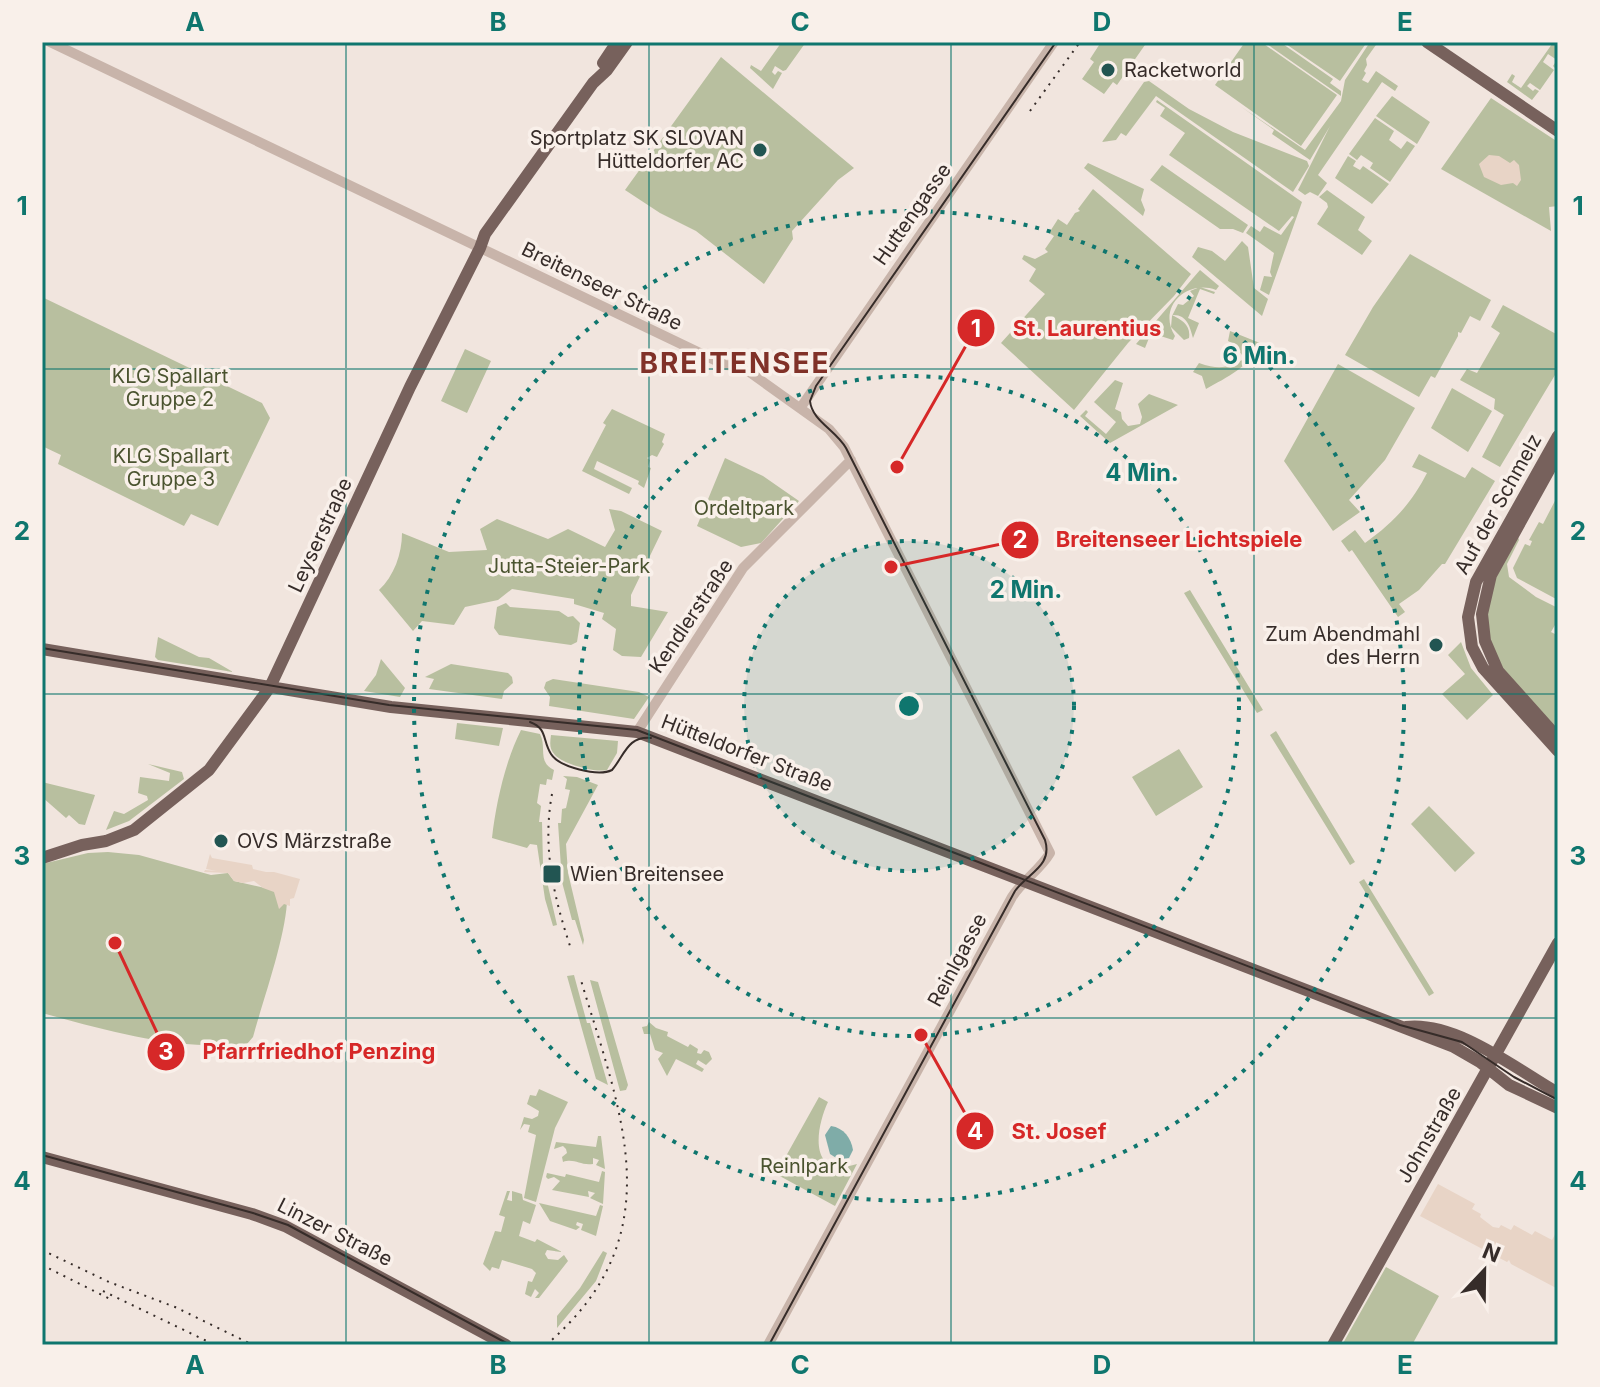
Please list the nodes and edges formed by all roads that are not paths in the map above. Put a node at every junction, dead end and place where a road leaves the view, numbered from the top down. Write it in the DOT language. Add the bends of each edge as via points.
graph roads {
  1 [pos="50,42"];
  2 [pos="617,42"];
  3 [pos="627,42"];
  4 [pos="1054,42"];
  5 [pos="1432,44"];
  6 [pos="593,83"];
  7 [pos="1558,131"];
  8 [pos="480,248"];
  9 [pos="801,407"];
  10 [pos="1558,436"];
  11 [pos="1558,454"];
  12 [pos="851,460"];
  13 [pos="42,649"];
  14 [pos="270,687"];
  15 [pos="637,732"];
  16 [pos="1558,738"];
  17 [pos="1558,751"];
  18 [pos="1050,853"];
  19 [pos="42,858"];
  20 [pos="1023,881"];
  21 [pos="1558,943"];
  22 [pos="1404,1028"];
  23 [pos="1496,1057"];
  24 [pos="1489,1070"];
  25 [pos="1558,1093"];
  26 [pos="1558,1108"];
  27 [pos="42,1157"];
  28 [pos="506,1345"];
  29 [pos="768,1345"];
  30 [pos="1333,1345"];
  1 -- 8 [label="street, Breitenseer Straße"];
  2 -- 6 [label="main road"];
  3 -- 6 [label="main road"];
  4 -- 9 [label="street, Huttengasse"];
  5 -- 7 [label="main road"];
  6 -- 8 [label="main road, Leyserstraße" via="490,226"];
  8 -- 9 [label="street, Breitenseer Straße" via="725,365 741,366"];
  8 -- 14 [label="main road, Leyserstraße"];
  9 -- 12 [label="street, Breitenseer Straße" via="837,437"];
  10 -- 17 [label="main road, Auf der Schmelz" via="1476,582 1468,617 1472,647 1486,673"];
  11 -- 16 [label="main road, Auf der Schmelz" via="1494,568 1482,614 1485,641 1498,671"];
  12 -- 15 [label="street, Kendlerstraße" via="743,568"];
  12 -- 18 [label="street, Breitenseer Straße"];
  13 -- 14 [label="main road, Hütteldorfer Straße"];
  14 -- 15 [label="main road, Hütteldorfer Straße" via="417,710"];
  14 -- 19 [label="main road, Leyserstraße" via="209,770 134,830"];
  15 -- 20 [label="main road, Hütteldorfer Straße"];
  18 -- 20 [label="street, Reinlgasse"];
  20 -- 22 [label="main road, Hütteldorfer Straße"];
  20 -- 29 [label="street, Reinlgasse"];
  21 -- 23 [label="main road, Johnstraße"];
  22 -- 23 [label="main road, Hütteldorfer Straße" via="1453,1034"];
  22 -- 24 [label="main road, Hütteldorfer Straße" via="1454,1047"];
  23 -- 24 [label="main road, Johnstraße"];
  23 -- 25 [label="main road, Hütteldorfer Straße"];
  24 -- 26 [label="main road, Hütteldorfer Straße"];
  24 -- 30 [label="main road, Johnstraße"];
  27 -- 28 [label="main road, Linzer Straße" via="285,1226"];
}
